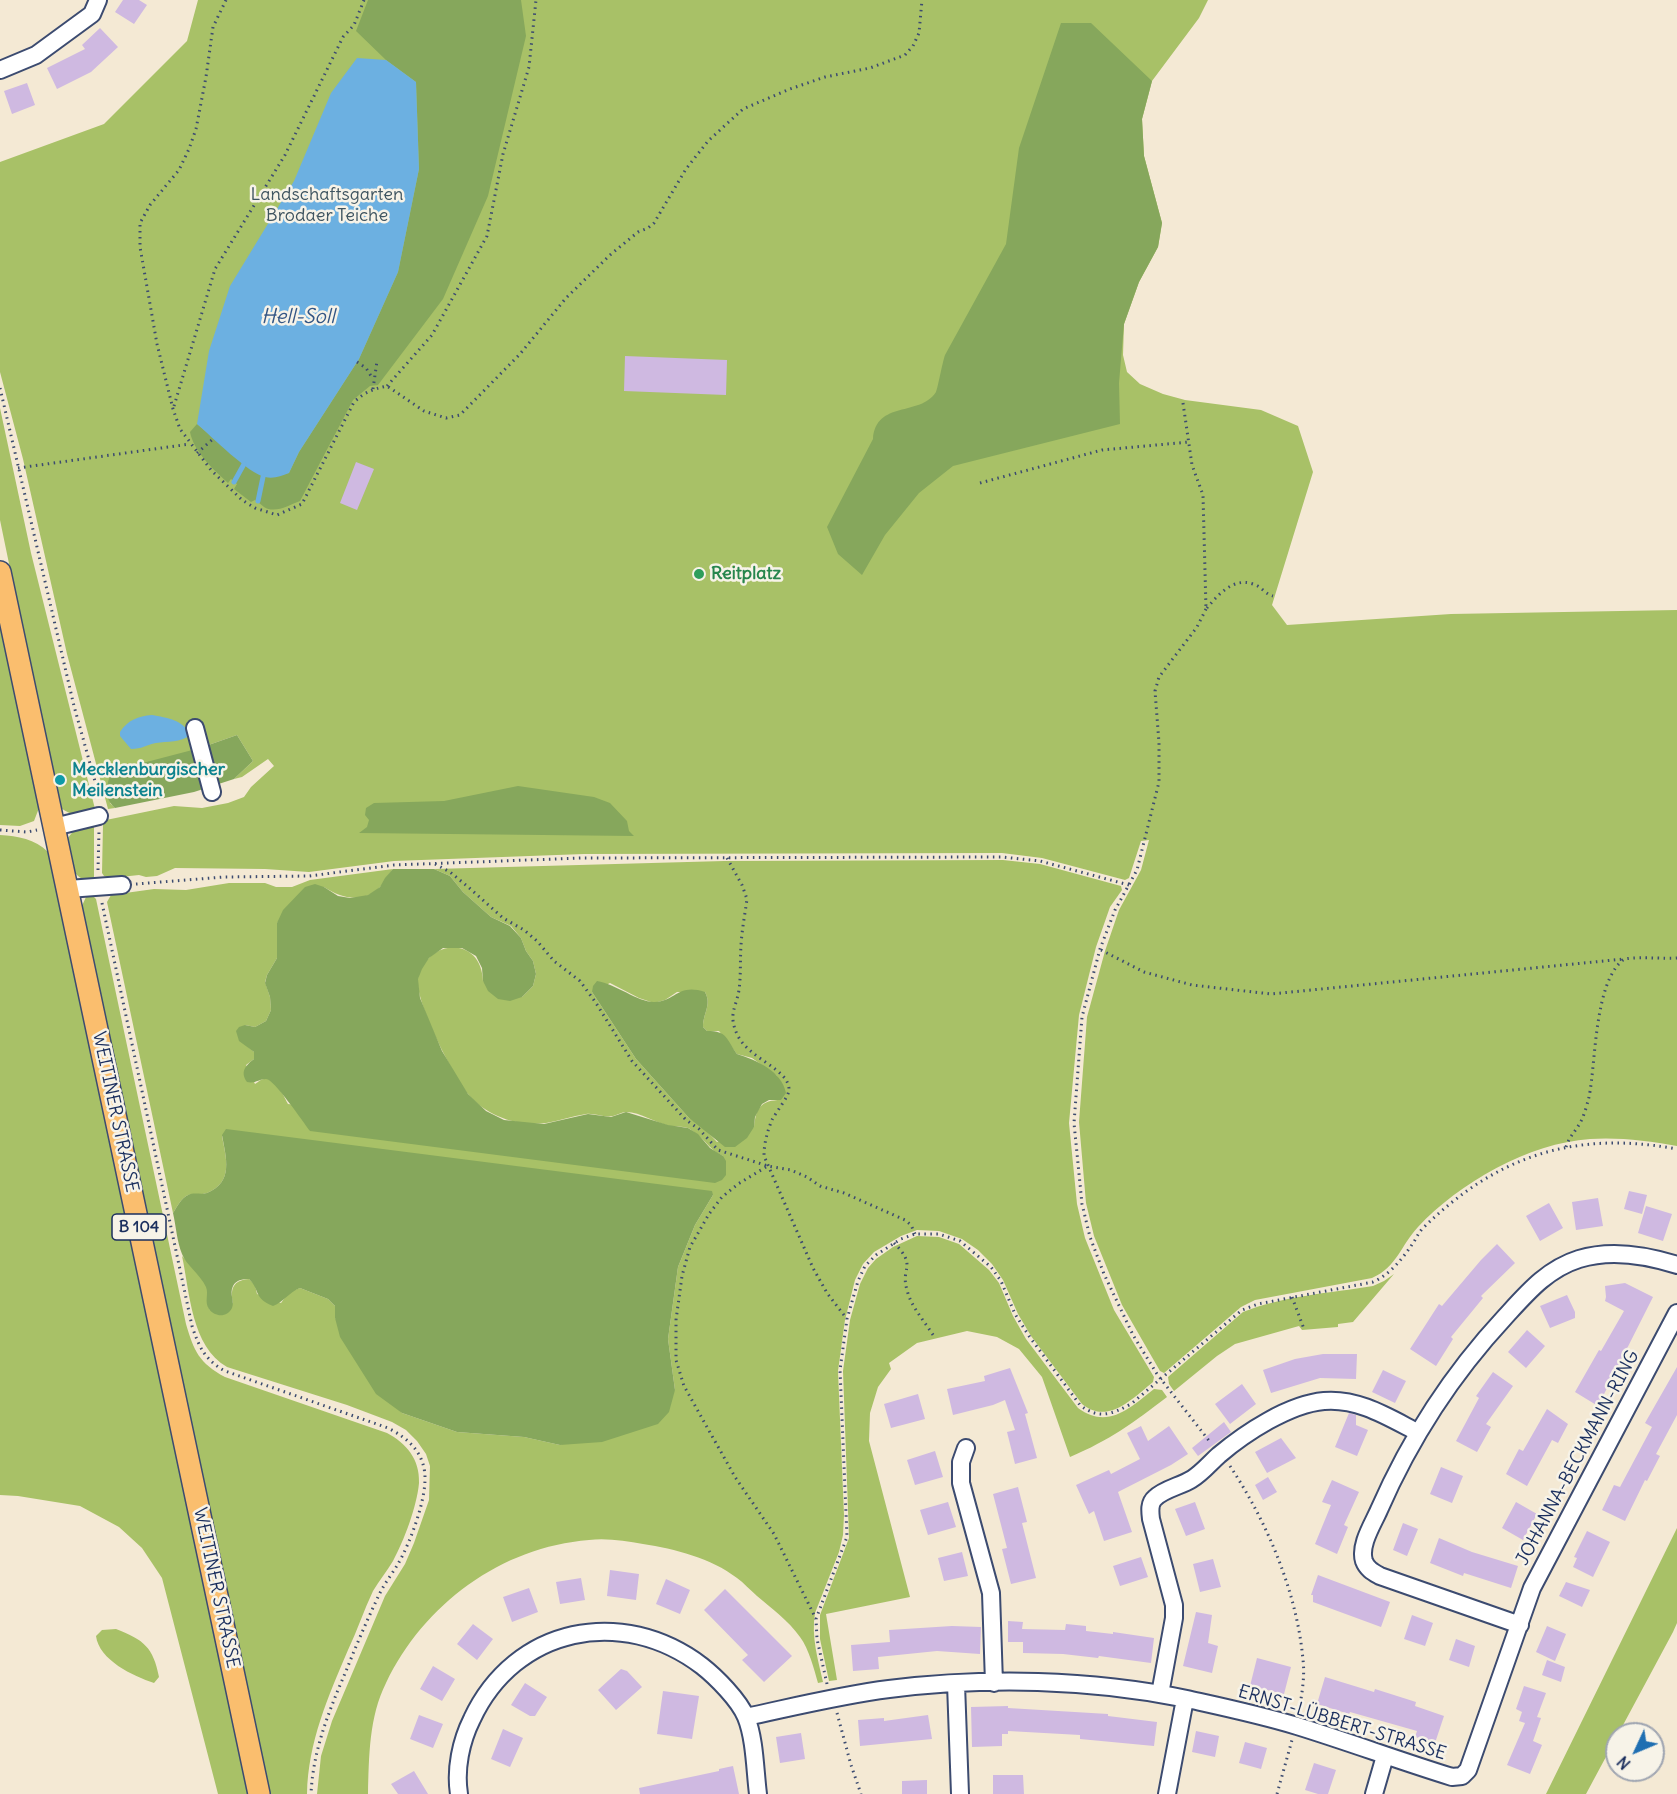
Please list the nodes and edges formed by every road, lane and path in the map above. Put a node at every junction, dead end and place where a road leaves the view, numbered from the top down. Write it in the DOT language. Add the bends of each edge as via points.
graph roads {
  1 [pos="98,0"];
  2 [pos="226,0"];
  3 [pos="364,0"];
  4 [pos="536,0"];
  5 [pos="922,0"];
  6 [pos="0,70"];
  7 [pos="598,266"];
  8 [pos="603,271"];
  9 [pos="357,362"];
  10 [pos="377,362"];
  11 [pos="374,381"];
  12 [pos="387,386"];
  13 [pos="0,388"];
  14 [pos="374,389"];
  15 [pos="1183,403"];
  16 [pos="173,408"];
  17 [pos="213,438"];
  18 [pos="1189,442"];
  19 [pos="190,444"];
  20 [pos="197,453"];
  21 [pos="18,468"];
  22 [pos="980,483"];
  23 [pos="0,572"];
  24 [pos="1273,596"];
  25 [pos="1206,609"];
  26 [pos="195,728"];
  27 [pos="212,792"];
  28 [pos="99,816"];
  29 [pos="54,826"];
  30 [pos="0,830"];
  31 [pos="727,858"];
  32 [pos="434,864"];
  33 [pos="122,885"];
  34 [pos="1129,885"];
  35 [pos="99,887"];
  36 [pos="68,889"];
  37 [pos="1100,950"];
  38 [pos="1624,958"];
  39 [pos="1677,958"];
  40 [pos="1566,1147"];
  41 [pos="1677,1149"];
  42 [pos="768,1166"];
  43 [pos="915,1234"];
  44 [pos="894,1243"];
  45 [pos="1677,1265"];
  46 [pos="1292,1296"];
  47 [pos="1677,1312"];
  48 [pos="847,1319"];
  49 [pos="1304,1329"];
  50 [pos="935,1338"];
  51 [pos="1161,1379"];
  52 [pos="1417,1432"];
  53 [pos="966,1448"];
  54 [pos="1220,1455"];
  55 [pos="1520,1625"];
  56 [pos="994,1683"];
  57 [pos="956,1684"];
  58 [pos="1160,1694"];
  59 [pos="1185,1699"];
  60 [pos="746,1717"];
  61 [pos="1296,1726"];
  62 [pos="1385,1756"];
  63 [pos="1462,1776"];
  64 [pos="259,1794"];
  65 [pos="311,1794"];
  66 [pos="459,1794"];
  67 [pos="758,1794"];
  68 [pos="960,1794"];
  69 [pos="1167,1794"];
  70 [pos="1277,1794"];
  71 [pos="1374,1794"];
  1 -- 6 [label="street" via="92,14 36,55"];
  2 -- 16 [label="path" via="213,27 189,149 179,170 140,223 140,247 157,344"];
  3 -- 16 [label="path" via="285,155 215,268"];
  4 -- 12 [label="path" via="529,67 503,154 487,236 432,335"];
  5 -- 7 [label="path" via="919,33 904,55 870,68 825,77 743,109 708,141 686,169 654,223"];
  7 -- 8 [label="path"];
  7 -- 12 [label="path" via="460,415 446,418 424,411"];
  9 -- 11 [label="path"];
  10 -- 11 [label="path"];
  11 -- 14 [label="path"];
  12 -- 14 [label="path"];
  13 -- 21 [label="path"];
  14 -- 20 [label="path" via="354,402 302,504 277,514 242,500"];
  15 -- 18 [label="path"];
  16 -- 19 [label="path"];
  17 -- 20 [label="path"];
  18 -- 22 [label="path" via="1102,450"];
  18 -- 25 [label="path" via="1203,495"];
  19 -- 20 [label="path"];
  19 -- 21 [label="path"];
  21 -- 28 [label="path" via="96,785"];
  23 -- 29 [label="main road, WEITINER STRASSE / B 104"];
  24 -- 25 [label="path" via="1254,584 1236,583"];
  25 -- 34 [label="path" via="1159,677 1155,691 1159,782 1137,870"];
  26 -- 27 [label="street"];
  28 -- 29 [label="street"];
  28 -- 35 [label="path"];
  29 -- 30 [label="path" via="27,832"];
  29 -- 36 [label="main road, WEITINER STRASSE / B 104"];
  31 -- 32 [label="path"];
  31 -- 34 [label="path" via="1002,857 1040,861"];
  31 -- 42 [label="path" via="747,899 739,993 733,1015 737,1034 753,1055 780,1072 789,1090 771,1122 764,1145"];
  32 -- 33 [label="path" via="309,876 224,876"];
  32 -- 42 [label="path" via="450,872 503,918 524,930 580,981 632,1061 713,1146"];
  33 -- 35 [label="street"];
  34 -- 37 [label="path" via="1114,909"];
  35 -- 36 [label="street"];
  35 -- 65 [label="path" via="198,1346 214,1365 225,1371 388,1428 420,1455 424,1467 423,1498 409,1540 380,1594 326,1718 316,1753"];
  36 -- 64 [label="main road, WEITINER STRASSE / B 104"];
  37 -- 38 [label="path" via="1144,972 1192,985 1271,994"];
  37 -- 51 [label="path" via="1083,1017 1074,1123 1082,1204 1090,1237 1119,1308"];
  38 -- 39 [label="path"];
  38 -- 40 [label="path" via="1609,982 1598,1020 1589,1096"];
  40 -- 41 [label="path" via="1627,1143"];
  40 -- 46 [label="path" via="1515,1163 1451,1202 1419,1232 1383,1278"];
  42 -- 43 [label="path" via="791,1170 820,1186 905,1220"];
  42 -- 48 [label="path" via="813,1268"];
  42 -- 48 [label="path" via="722,1197 690,1247 676,1320 675,1360 684,1386 735,1477 774,1534 816,1619 846,1536 840,1370"];
  43 -- 44 [label="path"];
  43 -- 51 [label="path" via="939,1234 960,1241 991,1267 1029,1336 1089,1412 1115,1413"];
  44 -- 48 [label="path" via="865,1266"];
  44 -- 50 [label="path" via="906,1256 905,1281 910,1297"];
  45 -- 52 [label="street" via="1616,1253 1580,1258 1554,1270 1535,1284 1484,1339"];
  46 -- 49 [label="path"];
  46 -- 51 [label="path" via="1242,1310"];
  47 -- 55 [label="street, JOHANNA-BECKMANN-RING" via="1532,1588"];
  51 -- 54 [label="path"];
  52 -- 54 [label="street" via="1362,1405 1322,1401 1275,1418"];
  52 -- 55 [label="street" via="1364,1545 1363,1559 1368,1569"];
  53 -- 56 [label="street" via="961,1483 991,1593"];
  54 -- 58 [label="street" via="1192,1479 1155,1497 1150,1507 1174,1605"];
  54 -- 61 [label="path" via="1240,1480 1266,1533 1295,1609 1304,1661"];
  55 -- 63 [label="street, JOHANNA-BECKMANN-RING" via="1468,1770"];
  56 -- 57 [label="street, ERNST-LÜBBERT-STRASSE"];
  56 -- 58 [label="street, ERNST-LÜBBERT-STRASSE" via="1049,1683"];
  57 -- 60 [label="street, ERNST-LÜBBERT-STRASSE" via="889,1689"];
  57 -- 68 [label="street"];
  58 -- 59 [label="street, ERNST-LÜBBERT-STRASSE"];
  59 -- 61 [label="street, ERNST-LÜBBERT-STRASSE"];
  59 -- 69 [label="street"];
  60 -- 66 [label="street" via="713,1675 663,1643 631,1633 600,1631 570,1635 519,1659 480,1700 459,1758"];
  60 -- 67 [label="street"];
  61 -- 62 [label="street, ERNST-LÜBBERT-STRASSE"];
  61 -- 70 [label="path"];
  62 -- 63 [label="street, ERNST-LÜBBERT-STRASSE" via="1452,1777"];
  62 -- 71 [label="street"];
}
